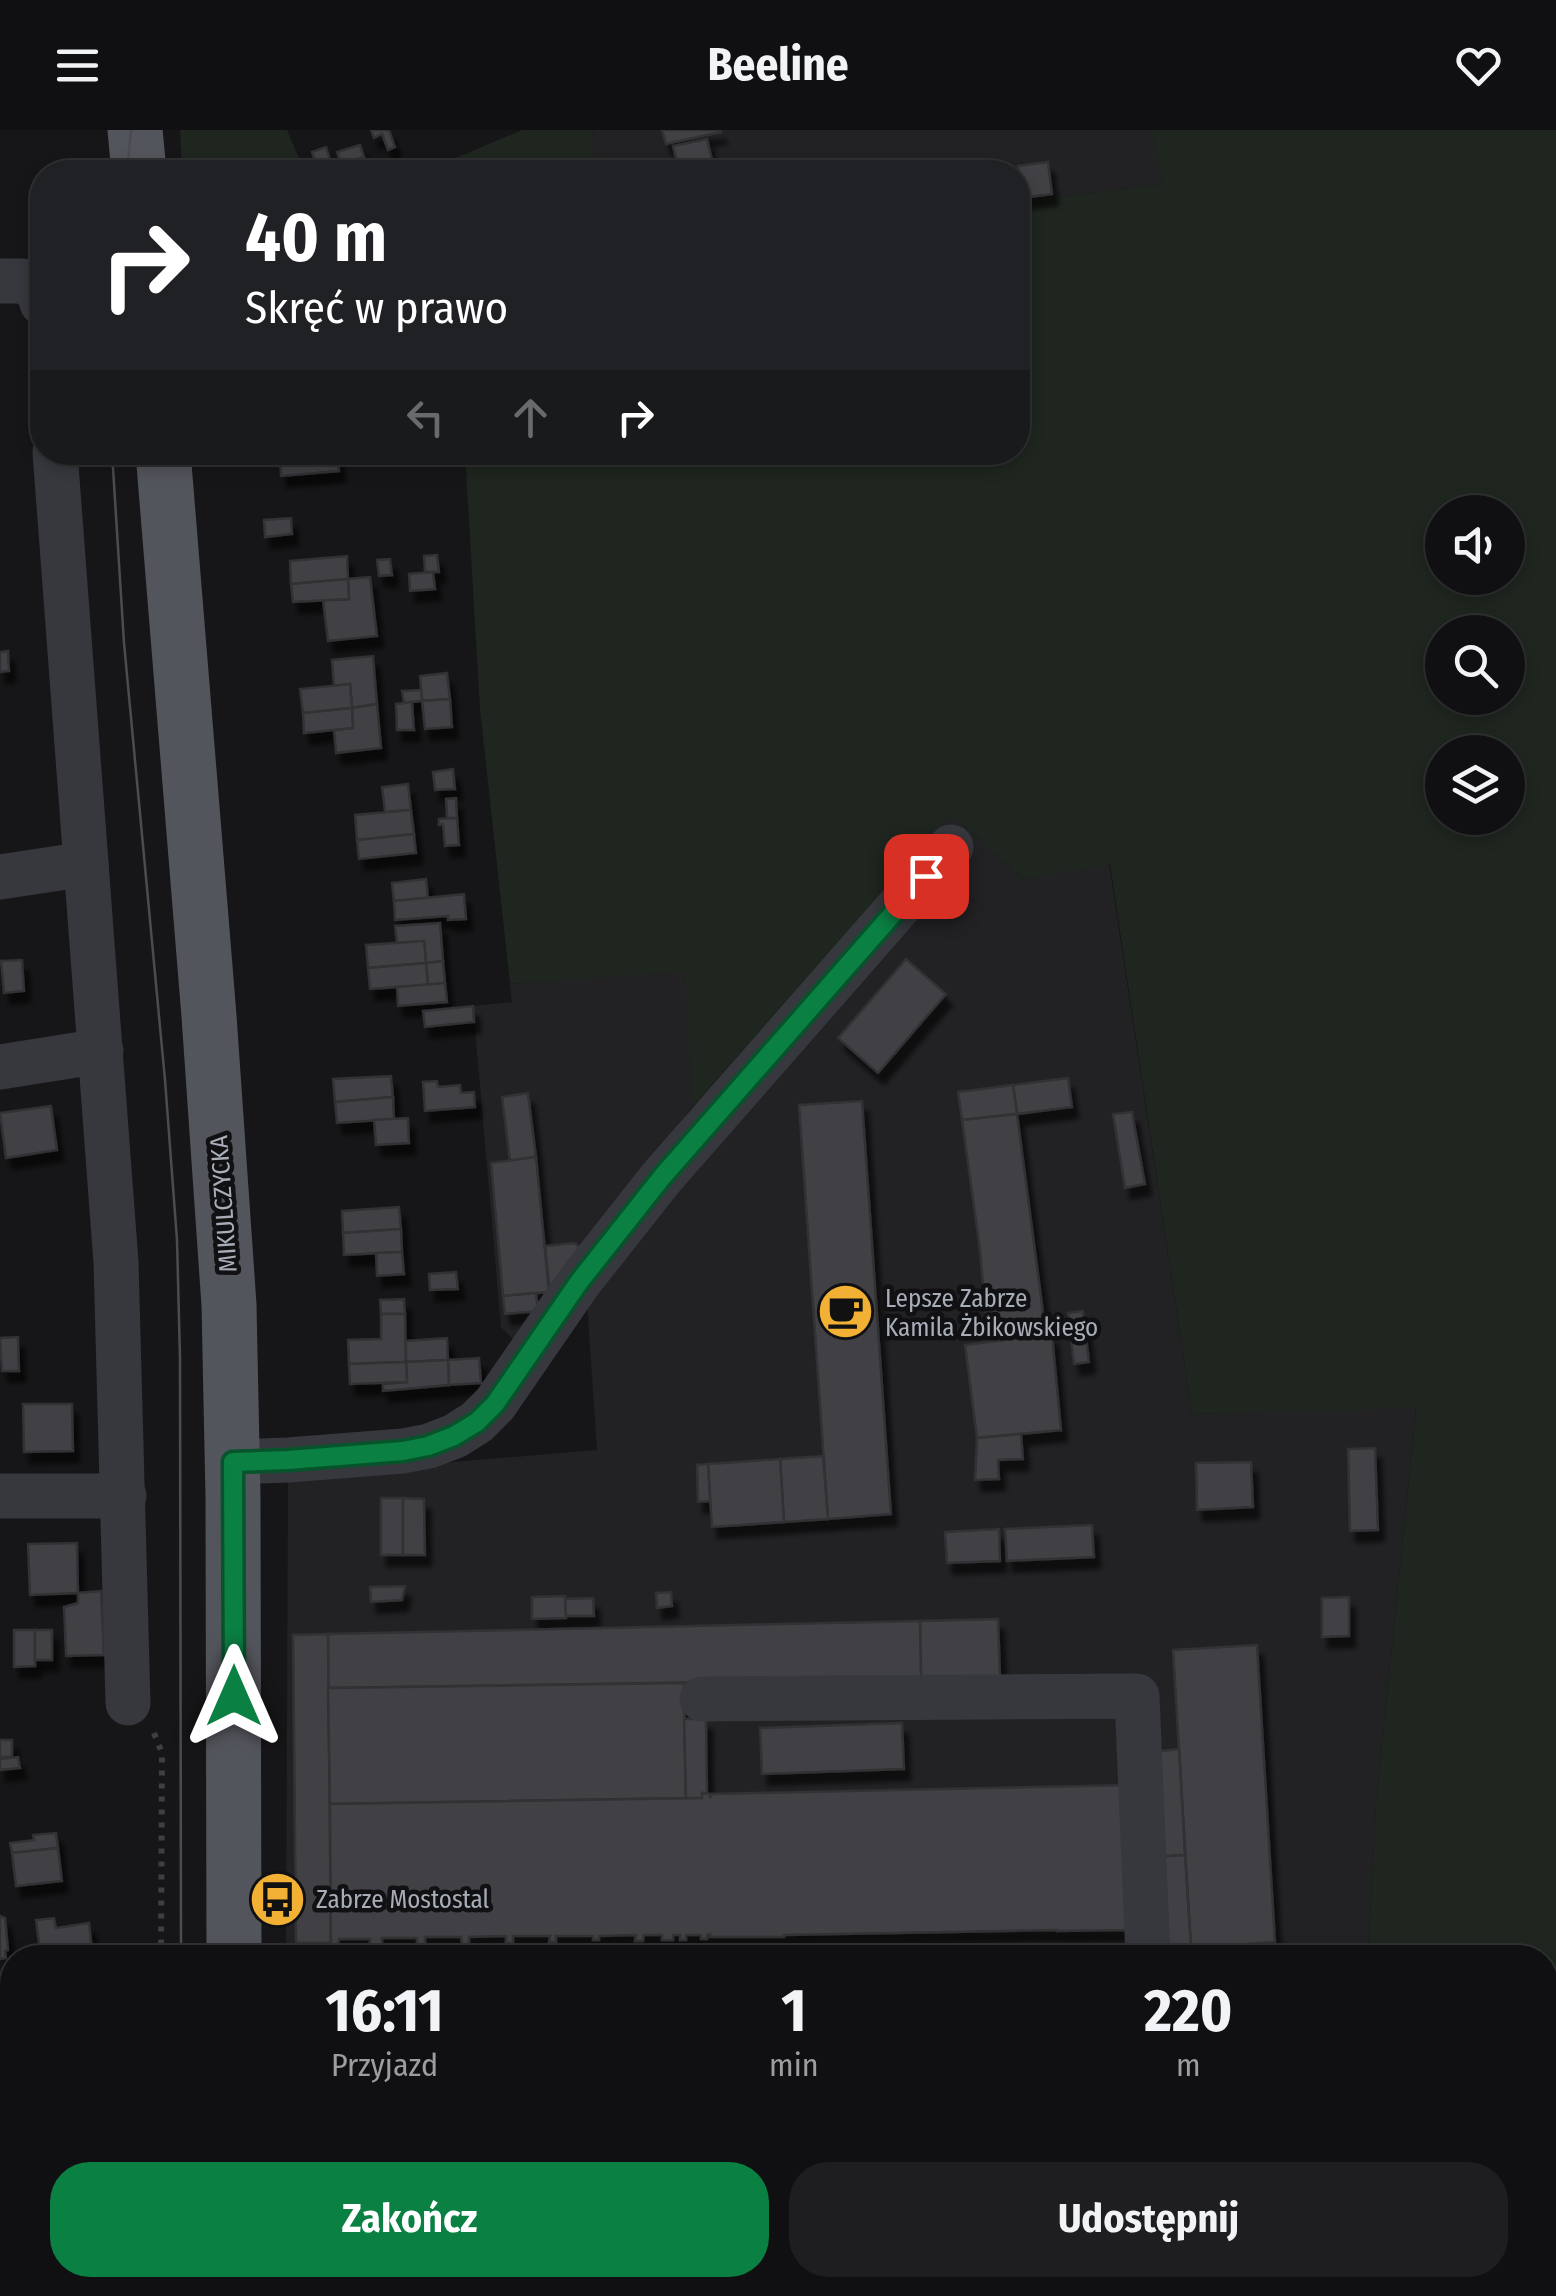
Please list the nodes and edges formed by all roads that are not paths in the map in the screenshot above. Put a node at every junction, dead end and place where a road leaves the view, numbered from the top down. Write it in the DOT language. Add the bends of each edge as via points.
graph roads {
  1 [pos="135,130"];
  2 [pos="137,160"];
  3 [pos="56,465"];
  4 [pos="164,465"];
  5 [pos="951,847"];
  6 [pos="86,864"];
  7 [pos="0,877"];
  8 [pos="101,1051"];
  9 [pos="0,1067"];
  10 [pos="233,1462"];
  11 [pos="0,1496"];
  12 [pos="124,1496"];
  13 [pos="702,1699"];
  14 [pos="128,1703"];
  15 [pos="234,1945"];
  16 [pos="1147,1945"];
  1 -- 2 [label="main road"];
  3 -- 6 [label="street"];
  4 -- 10 [label="main road, MIKULCZYCKA" via="225,1225"];
  5 -- 10 [label="street" via="662,1177 477,1422 403,1451"];
  6 -- 7 [label="street"];
  6 -- 8 [label="street"];
  8 -- 9 [label="street"];
  8 -- 12 [label="street"];
  10 -- 15 [label="main road, MIKULCZYCKA"];
  11 -- 12 [label="street"];
  12 -- 14 [label="street"];
  13 -- 16 [label="street" via="1137,1696"];
}
